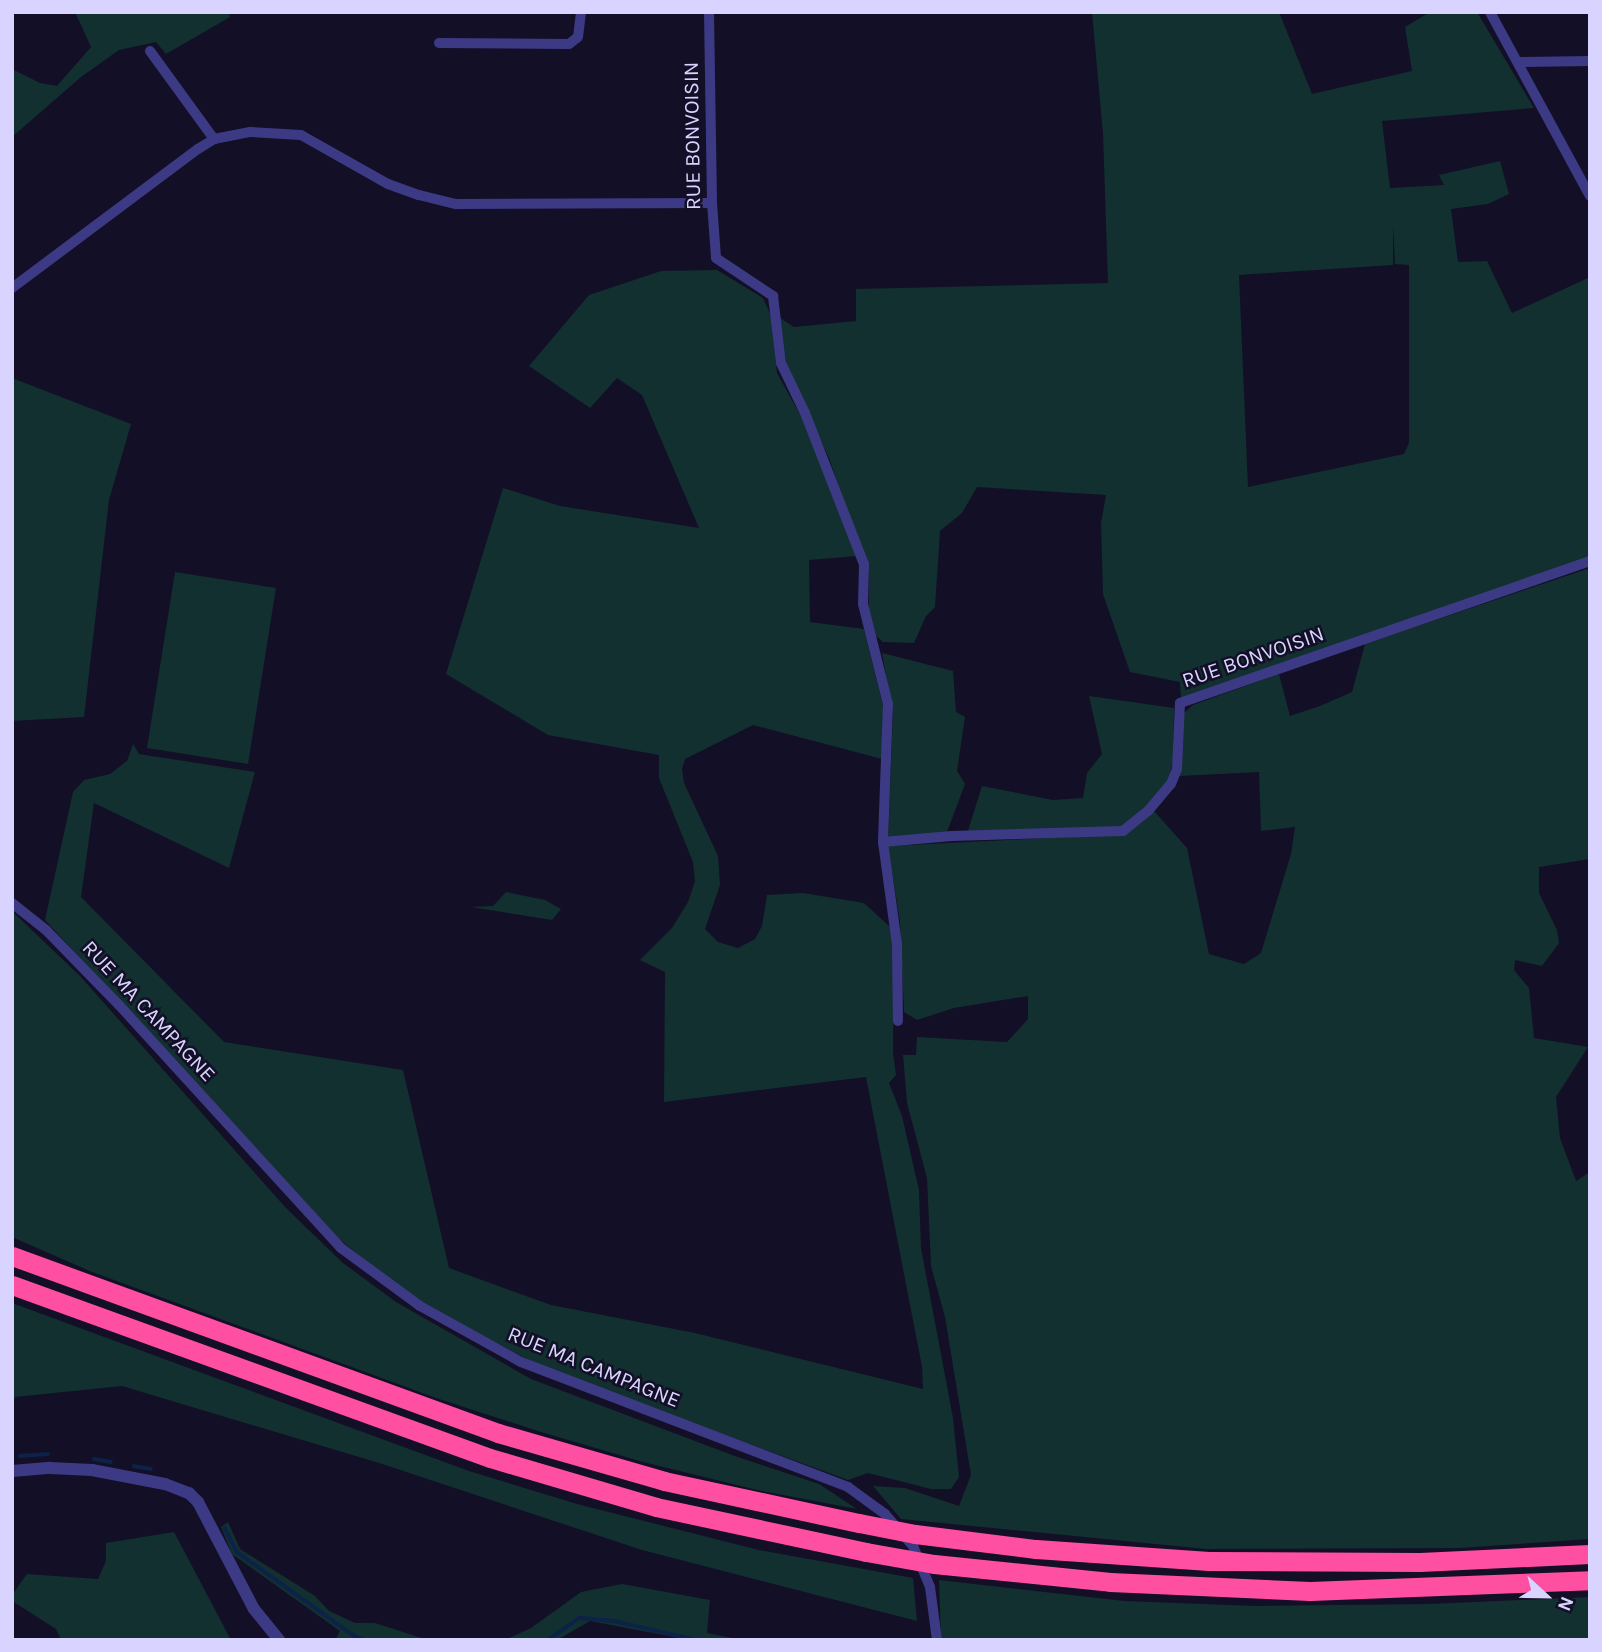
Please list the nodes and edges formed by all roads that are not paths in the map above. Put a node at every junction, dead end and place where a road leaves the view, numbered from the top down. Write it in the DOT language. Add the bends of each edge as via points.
graph roads {
  1 [pos="581,12"];
  2 [pos="709,12"];
  3 [pos="1490,12"];
  4 [pos="439,43"];
  5 [pos="150,51"];
  6 [pos="1590,61"];
  7 [pos="1519,62"];
  8 [pos="214,139"];
  9 [pos="1590,197"];
  10 [pos="712,203"];
  11 [pos="12,288"];
  12 [pos="1590,561"];
  13 [pos="883,842"];
  14 [pos="12,903"];
  15 [pos="898,1021"];
  16 [pos="12,1256"];
  17 [pos="12,1285"];
  18 [pos="12,1471"];
  19 [pos="1590,1553"];
  20 [pos="1590,1580"];
  21 [pos="279,1640"];
  22 [pos="937,1640"];
  1 -- 4 [label="street" via="579,37 569,44"];
  2 -- 10 [label="street, RUE BONVOISIN"];
  3 -- 7 [label="street"];
  5 -- 8 [label="street"];
  6 -- 7 [label="street"];
  7 -- 9 [label="street"];
  8 -- 10 [label="street" via="250,132 301,135 388,184 457,204"];
  8 -- 11 [label="street"];
  10 -- 13 [label="street, RUE BONVOISIN" via="716,258 773,296 781,363 864,564 863,604 888,704"];
  12 -- 13 [label="street, RUE BONVOISIN" via="1180,703 1177,769 1171,784 1123,831"];
  13 -- 15 [label="street" via="897,944"];
  14 -- 22 [label="street, RUE MA CAMPAGNE" via="46,930 119,1005 341,1248 420,1306 521,1362 848,1487 885,1514 918,1556 930,1587"];
  16 -- 19 [label="highway, bridge" via="498,1433 664,1481 915,1534 1036,1549 1209,1561 1420,1562"];
  17 -- 20 [label="highway, bridge" via="490,1458 656,1507 866,1552 1110,1583 1272,1590"];
  18 -- 21 [label="street" via="92,1470 189,1493 254,1609"];
}
